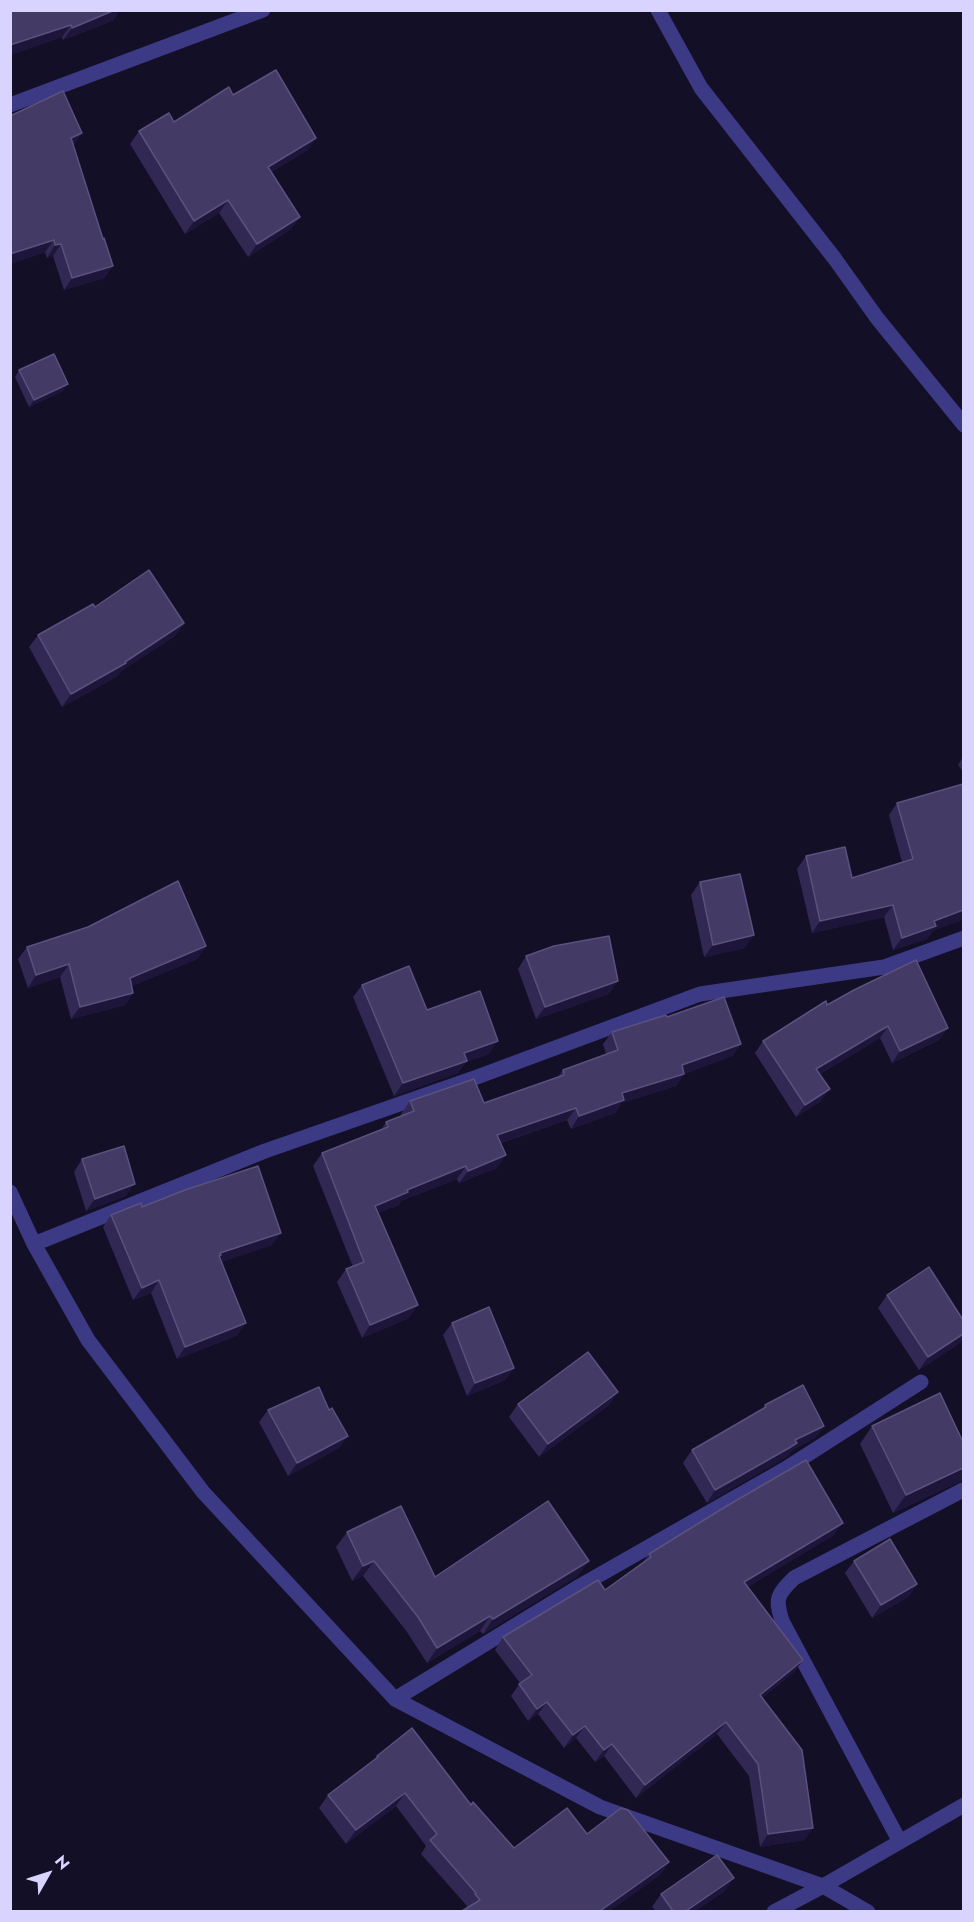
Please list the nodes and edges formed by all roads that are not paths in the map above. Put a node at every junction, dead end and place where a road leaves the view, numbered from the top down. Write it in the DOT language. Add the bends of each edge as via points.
graph roads {
  1 [pos="263,10"];
  2 [pos="658,10"];
  3 [pos="10,105"];
  4 [pos="963,425"];
  5 [pos="963,938"];
  6 [pos="10,1192"];
  7 [pos="34,1244"];
  8 [pos="921,1382"];
  9 [pos="963,1490"];
  10 [pos="395,1699"];
  11 [pos="963,1805"];
  12 [pos="900,1842"];
  13 [pos="824,1886"];
  14 [pos="774,1911"];
  15 [pos="868,1911"];
  1 -- 3 [label="street"];
  2 -- 4 [label="street" via="701,88"];
  5 -- 7 [label="street" via="884,967 700,994 265,1151"];
  6 -- 7 [label="street"];
  7 -- 10 [label="street" via="88,1340 203,1492"];
  8 -- 10 [label="street" via="785,1469 580,1586"];
  9 -- 12 [label="street" via="794,1578 780,1591 777,1604 782,1621"];
  10 -- 13 [label="street" via="600,1806"];
  11 -- 12 [label="street"];
  12 -- 13 [label="street"];
  13 -- 14 [label="street"];
  13 -- 15 [label="street"];
}
